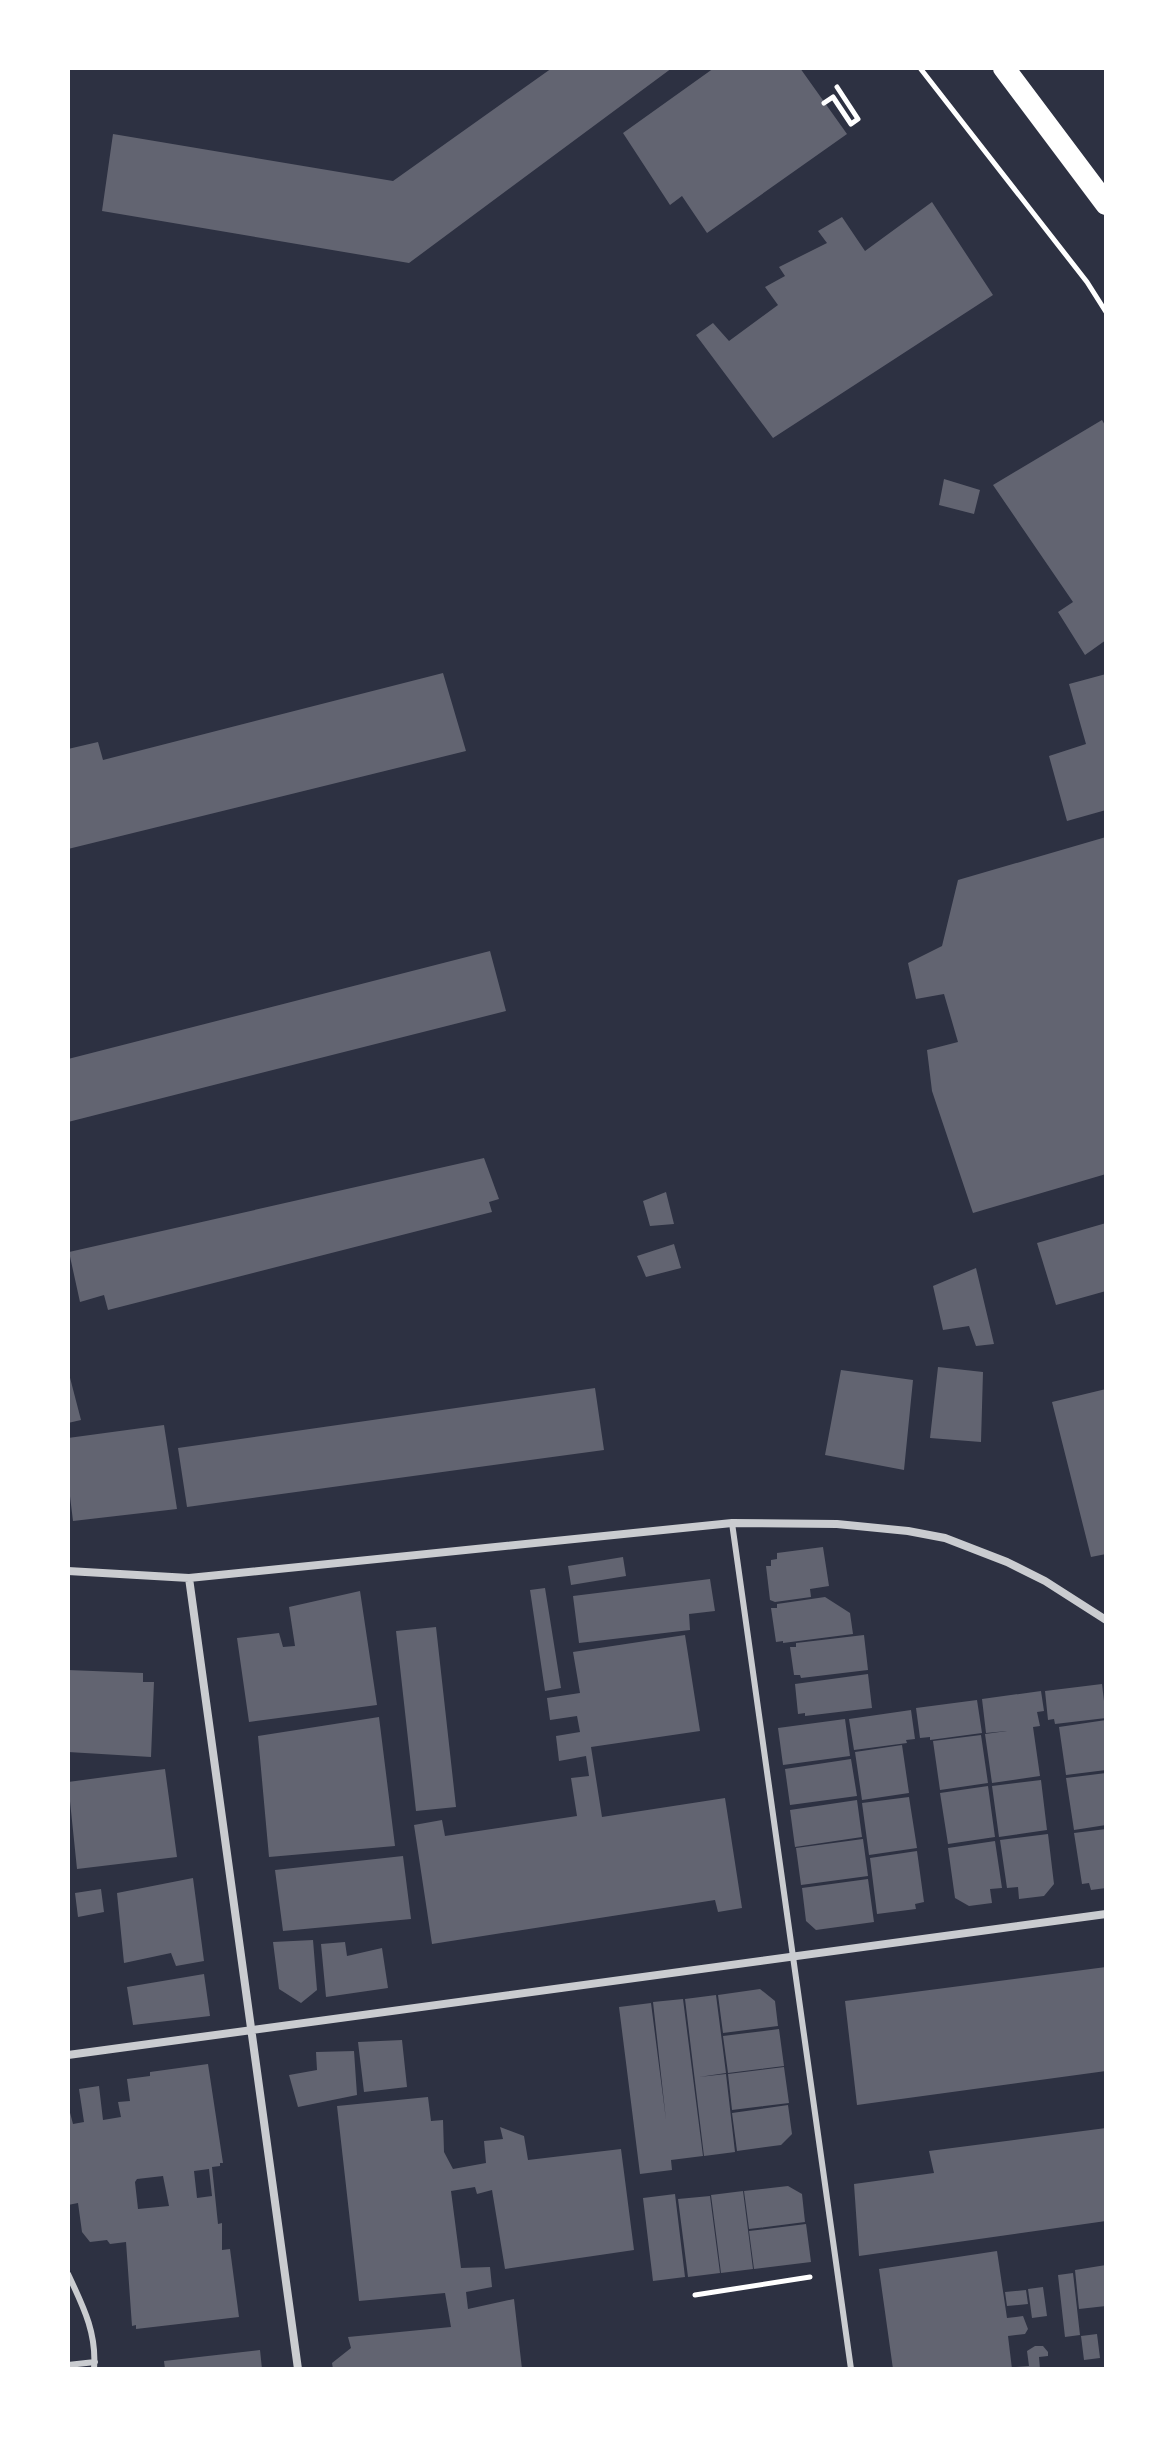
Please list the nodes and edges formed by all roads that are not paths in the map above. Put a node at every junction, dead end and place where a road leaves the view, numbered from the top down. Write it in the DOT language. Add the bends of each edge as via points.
graph roads {
  1 [pos="1004,68"];
  2 [pos="1106,204"];
  3 [pos="732,1523"];
  4 [pos="68,1571"];
  5 [pos="189,1578"];
  6 [pos="1106,1620"];
  7 [pos="1106,1914"];
  8 [pos="794,1956"];
  9 [pos="251,2031"];
  10 [pos="68,2055"];
  11 [pos="68,2274"];
  12 [pos="68,2365"];
  13 [pos="95,2366"];
  14 [pos="298,2369"];
  15 [pos="851,2369"];
  1 -- 2 [label="highway"];
  3 -- 5 [label="street"];
  3 -- 6 [label="street" via="837,1524 945,1538 1045,1581"];
  3 -- 8 [label="lane"];
  4 -- 5 [label="street"];
  5 -- 9 [label="street"];
  7 -- 8 [label="street"];
  8 -- 9 [label="street"];
  8 -- 15 [label="lane"];
  9 -- 10 [label="street"];
  9 -- 14 [label="street"];
  11 -- 13 [label="lane" via="89,2318"];
  12 -- 13 [label="lane"];
}
